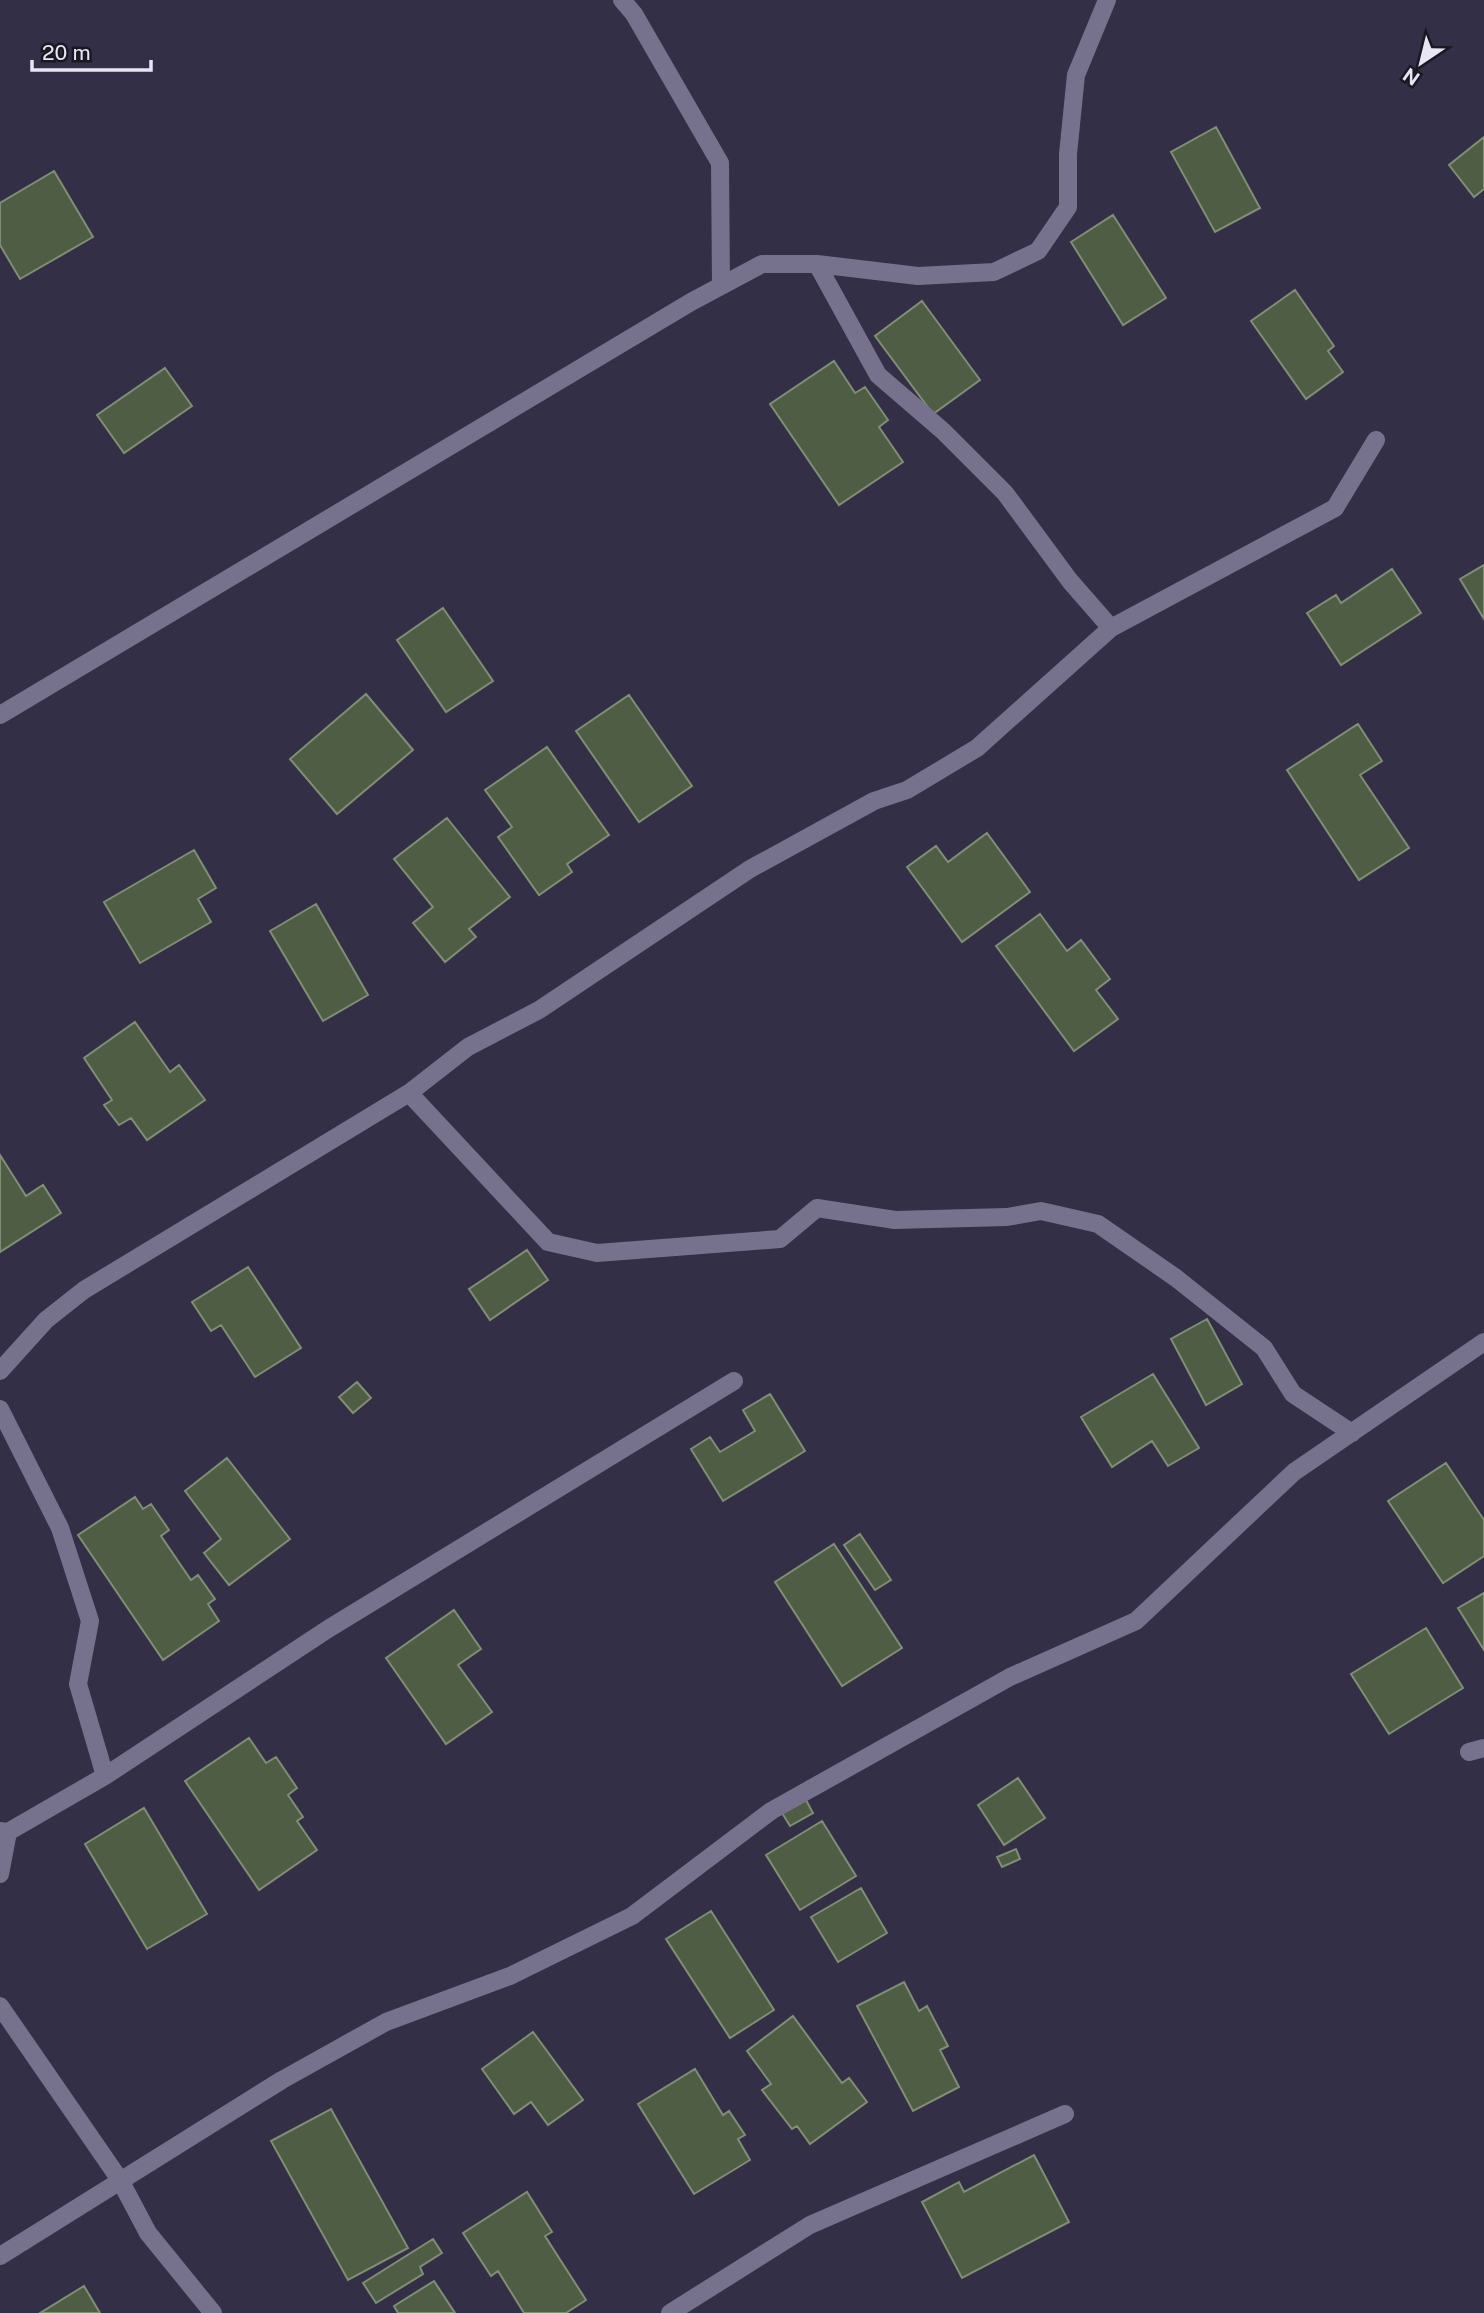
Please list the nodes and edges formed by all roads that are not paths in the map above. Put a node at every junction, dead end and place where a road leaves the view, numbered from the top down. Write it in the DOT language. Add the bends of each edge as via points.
graph roads {
  1 [pos="622,0"];
  2 [pos="1107,0"];
  3 [pos="817,264"];
  4 [pos="721,286"];
  5 [pos="1377,440"];
  6 [pos="1111,628"];
  7 [pos="0,715"];
  8 [pos="409,1093"];
  9 [pos="1484,1342"];
  10 [pos="0,1371"];
  11 [pos="734,1381"];
  12 [pos="0,1409"];
  13 [pos="1352,1433"];
  14 [pos="105,1776"];
  15 [pos="4,1832"];
  16 [pos="0,1874"];
  17 [pos="0,2006"];
  18 [pos="1065,2114"];
  19 [pos="120,2180"];
  20 [pos="0,2256"];
  21 [pos="213,2313"];
  22 [pos="670,2313"];
  1 -- 4 [label="street" via="720,163"];
  2 -- 3 [label="street" via="1076,75 1068,207 1038,251 994,272 918,276"];
  3 -- 4 [label="street" via="762,264"];
  3 -- 6 [label="street" via="878,375 1005,493"];
  4 -- 7 [label="street"];
  5 -- 6 [label="street" via="1335,508"];
  6 -- 8 [label="street" via="976,748 907,790 874,801 750,869 539,1010 468,1047"];
  8 -- 10 [label="street" via="84,1290 46,1320"];
  8 -- 13 [label="street" via="548,1242 597,1253 780,1239 817,1208 895,1220 1007,1217 1041,1211 1098,1224 1264,1348 1293,1394"];
  9 -- 13 [label="street"];
  11 -- 14 [label="street" via="328,1629"];
  12 -- 14 [label="street" via="60,1528 90,1621 78,1684"];
  13 -- 19 [label="street" via="1294,1472 1136,1621 1010,1677 771,1811 632,1916 510,1976 387,2022 282,2080"];
  14 -- 15 [label="street"];
  15 -- 16 [label="street"];
  17 -- 19 [label="street"];
  18 -- 22 [label="street" via="810,2225"];
  19 -- 20 [label="street"];
  19 -- 21 [label="street" via="148,2234"];
}
